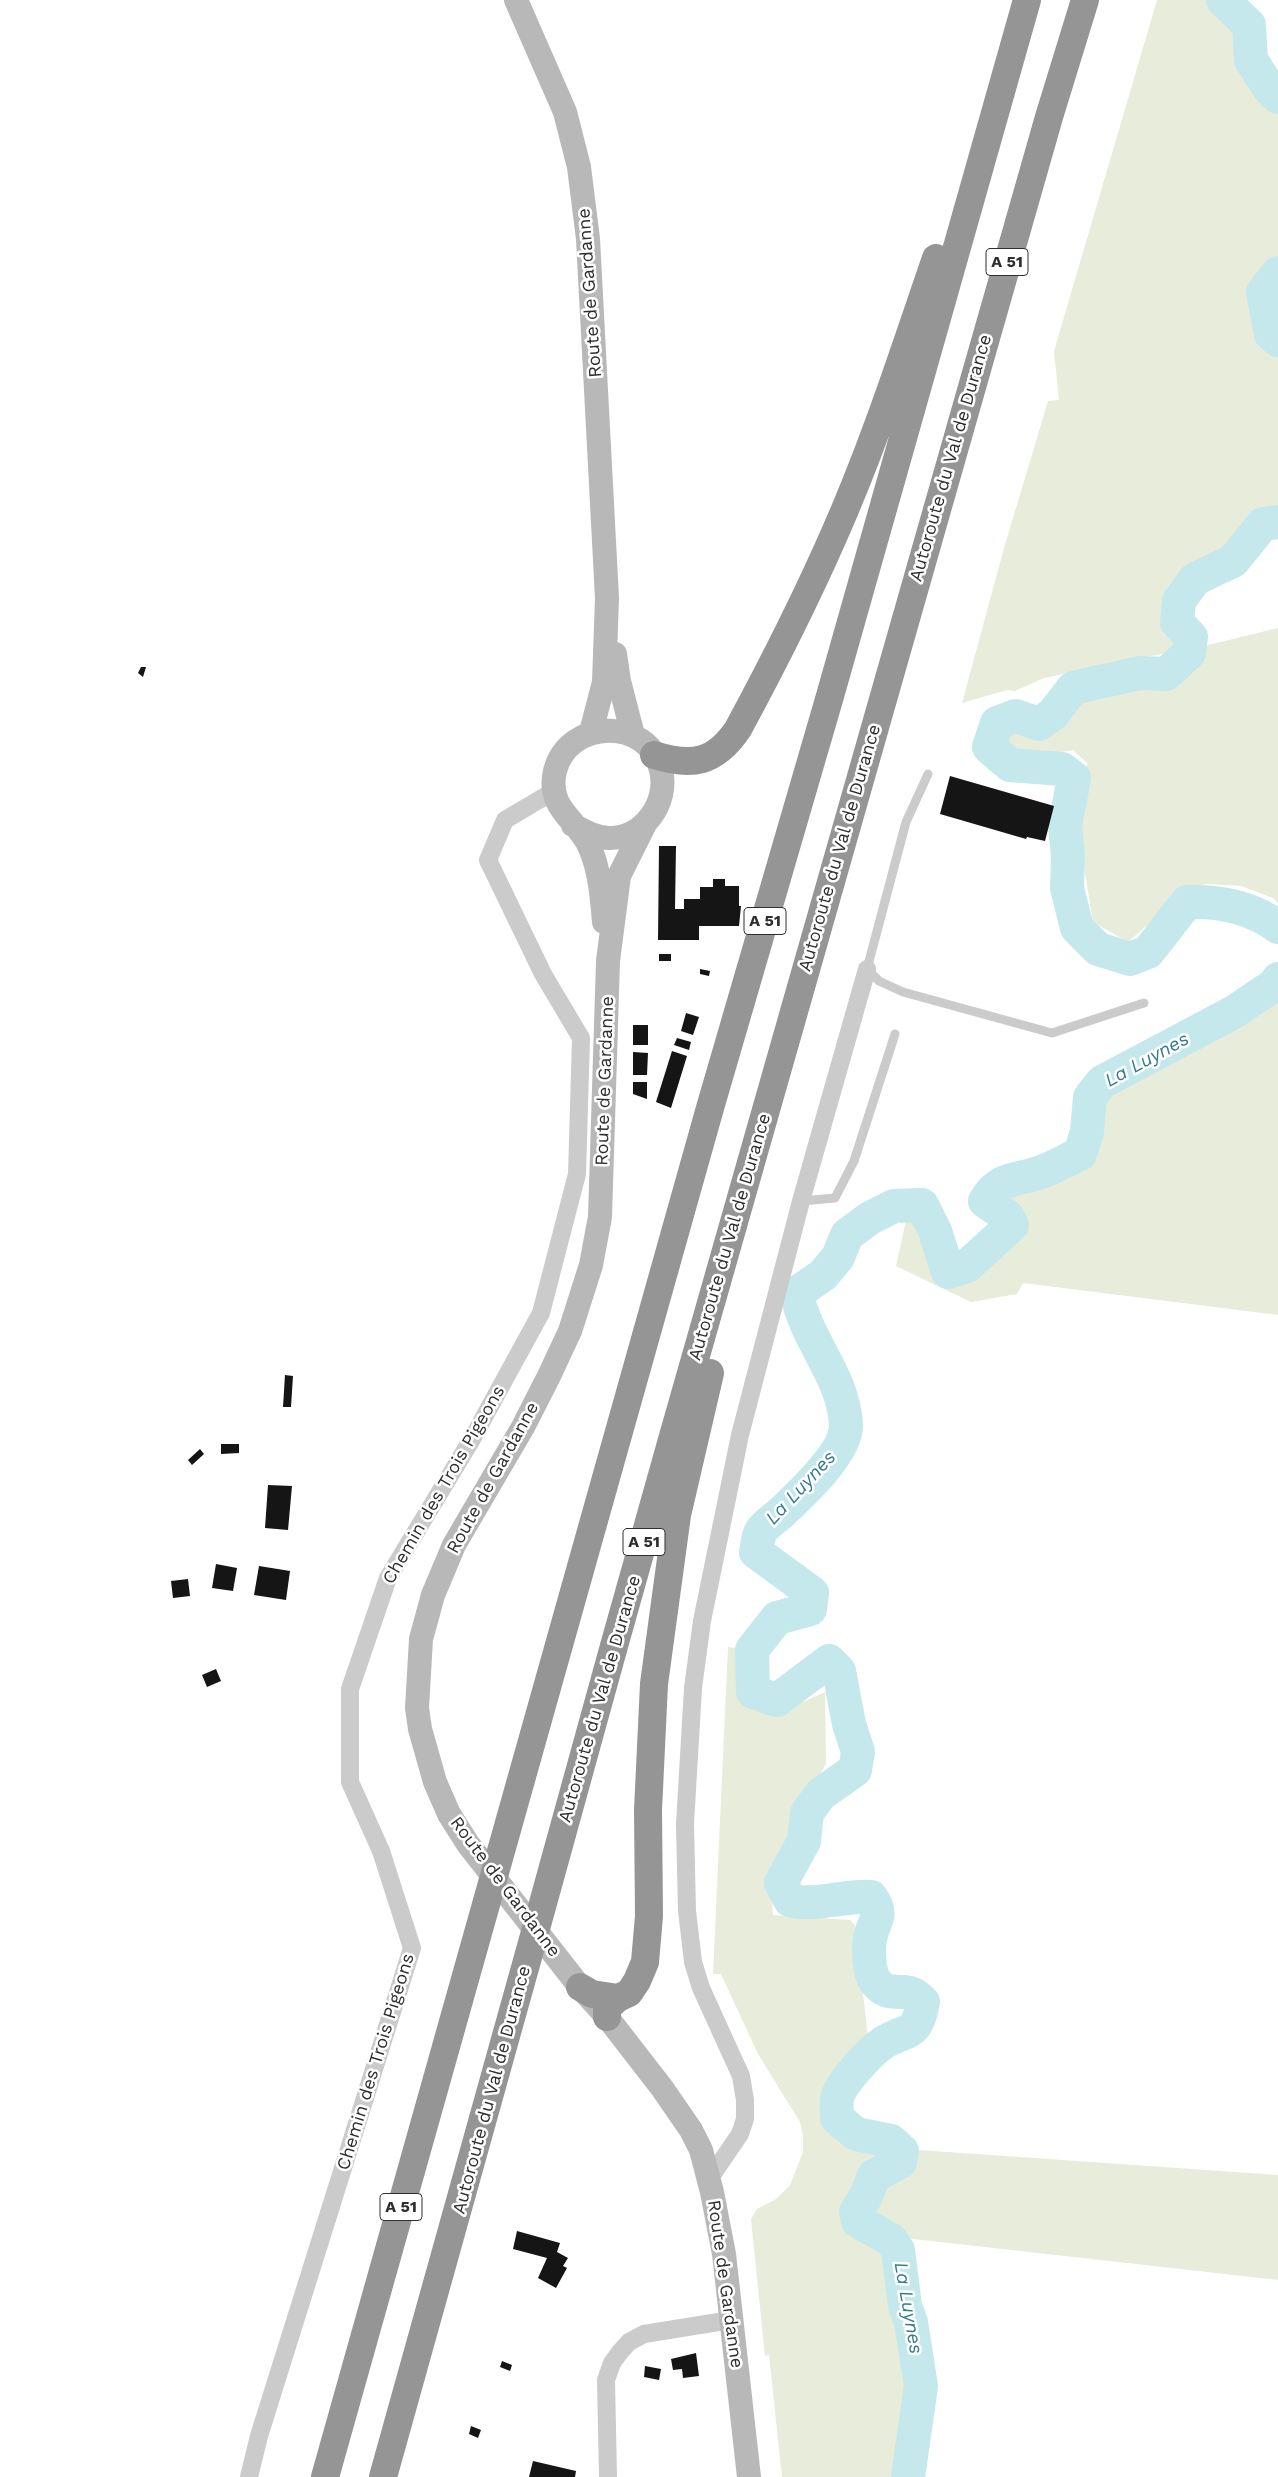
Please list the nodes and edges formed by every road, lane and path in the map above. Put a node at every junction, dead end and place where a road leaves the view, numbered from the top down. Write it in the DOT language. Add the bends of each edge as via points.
graph roads {
  1 [pos="516,0"];
  2 [pos="1086,0"];
  3 [pos="1025,6"];
  4 [pos="607,598"];
  5 [pos="592,732"];
  6 [pos="633,735"];
  7 [pos="654,755"];
  8 [pos="928,774"];
  9 [pos="554,791"];
  10 [pos="645,824"];
  11 [pos="573,825"];
  12 [pos="821,915"];
  13 [pos="608,961"];
  14 [pos="867,969"];
  15 [pos="1144,1003"];
  16 [pos="895,1034"];
  17 [pos="802,1202"];
  18 [pos="580,1987"];
  19 [pos="613,2008"];
  20 [pos="708,2181"];
  21 [pos="731,2320"];
  22 [pos="249,2477"];
  23 [pos="325,2477"];
  24 [pos="383,2477"];
  25 [pos="608,2477"];
  26 [pos="749,2477"];
  1 -- 4 [label="main road, Route de Gardanne" via="565,112 579,167 588,239"];
  2 -- 12 [label="highway, Autoroute du Val de Durance / A 51" via="1048,117"];
  3 -- 7 [label="highway" via="871,444 834,534 783,642 738,729 718,752 697,761 683,762"];
  3 -- 23 [label="highway, A 51" via="833,687 707,1118"];
  4 -- 5 [label="main road" via="604,682"];
  4 -- 6 [label="main road" via="619,682"];
  5 -- 6 [label="main road" via="612,729"];
  5 -- 9 [label="main road" via="575,740 562,754 555,772"];
  6 -- 7 [label="main road"];
  7 -- 10 [label="main road" via="663,784 660,799"];
  8 -- 14 [label="lane" via="906,822"];
  9 -- 11 [label="main road" via="560,810"];
  9 -- 22 [label="street, Chemin des Trois Pigeons" via="505,820 488,860 544,974 581,1038 577,1174 541,1313 472,1439 388,1578 350,1688 350,1782 381,1851 412,1948 262,2426"];
  10 -- 11 [label="main road" via="628,834 609,838 590,835"];
  10 -- 13 [label="main road" via="619,876"];
  11 -- 13 [label="main road" via="590,846 600,887"];
  12 -- 19 [label="highway" via="677,1515 654,1684 648,1810 649,1916 645,1962 638,1981"];
  12 -- 24 [label="highway, Autoroute du Val de Durance / A 51"];
  13 -- 18 [label="main road, Route de Gardanne" via="601,1200 591,1265 570,1331 549,1376 454,1545 433,1595 421,1639 417,1682 420,1729 435,1782 450,1814 468,1844"];
  14 -- 15 [label="lane" via="879,981 903,992 1052,1033"];
  14 -- 17 [label="street"];
  16 -- 17 [label="lane" via="854,1161 835,1198"];
  17 -- 20 [label="street" via="740,1435 702,1621 693,1688 685,1824 685,1871 693,1962 701,1988 741,2076 745,2100 740,2134"];
  18 -- 19 [label="highway"];
  19 -- 20 [label="main road, Route de Gardanne" via="687,2123 701,2150"];
  20 -- 21 [label="main road, Route de Gardanne" via="724,2254"];
  21 -- 25 [label="street" via="644,2334 629,2342 620,2352 606,2380"];
  21 -- 26 [label="main road, Route de Gardanne"];
}
